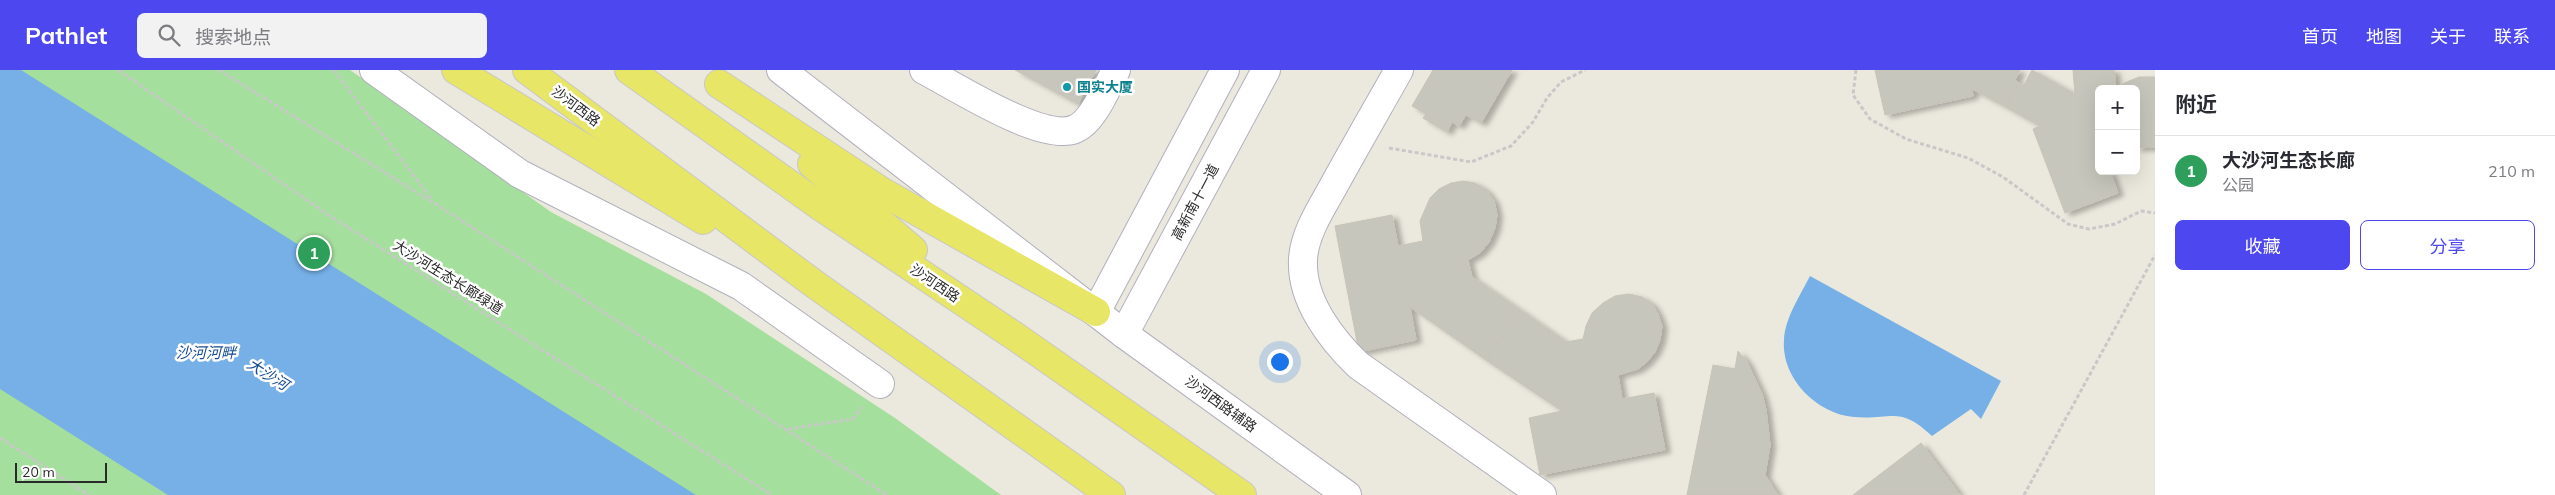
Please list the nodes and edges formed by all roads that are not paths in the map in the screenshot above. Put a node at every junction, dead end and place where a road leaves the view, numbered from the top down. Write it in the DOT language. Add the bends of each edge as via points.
graph roads {
  1 [pos="374,70"];
  2 [pos="456,70"];
  3 [pos="527,70"];
  4 [pos="629,70"];
  5 [pos="781,70"];
  6 [pos="924,70"];
  7 [pos="1116,70"];
  8 [pos="1225,70"];
  9 [pos="1266,70"];
  10 [pos="1398,70"];
  11 [pos="711,77"];
  12 [pos="813,282"];
  13 [pos="1096,312"];
  14 [pos="1124,334"];
  15 [pos="1016,337"];
  16 [pos="880,384"];
  17 [pos="1111,495"];
  18 [pos="1242,495"];
  19 [pos="1346,495"];
  20 [pos="1542,495"];
  1 -- 16 [label="street" via="520,174 741,286"];
  2 -- 12 [label="main road" via="571,142"];
  3 -- 12 [label="main road, 沙河西路"];
  4 -- 15 [label="main road, 沙河西路" via="820,206"];
  5 -- 13 [label="street, 沙河西路辅路"];
  6 -- 7 [label="street" via="1026,124 1055,132 1075,130 1091,116"];
  8 -- 13 [label="street"];
  9 -- 14 [label="street, 高新南十一道"];
  10 -- 20 [label="street" via="1314,224 1302,259 1308,292 1328,331 1358,365"];
  11 -- 13 [label="main road" via="881,191"];
  11 -- 15 [label="main road"];
  12 -- 17 [label="main road, 沙河西路"];
  13 -- 14 [label="street, 沙河西路辅路"];
  14 -- 19 [label="street, 沙河西路辅路"];
  15 -- 18 [label="main road, 沙河西路"];
}
